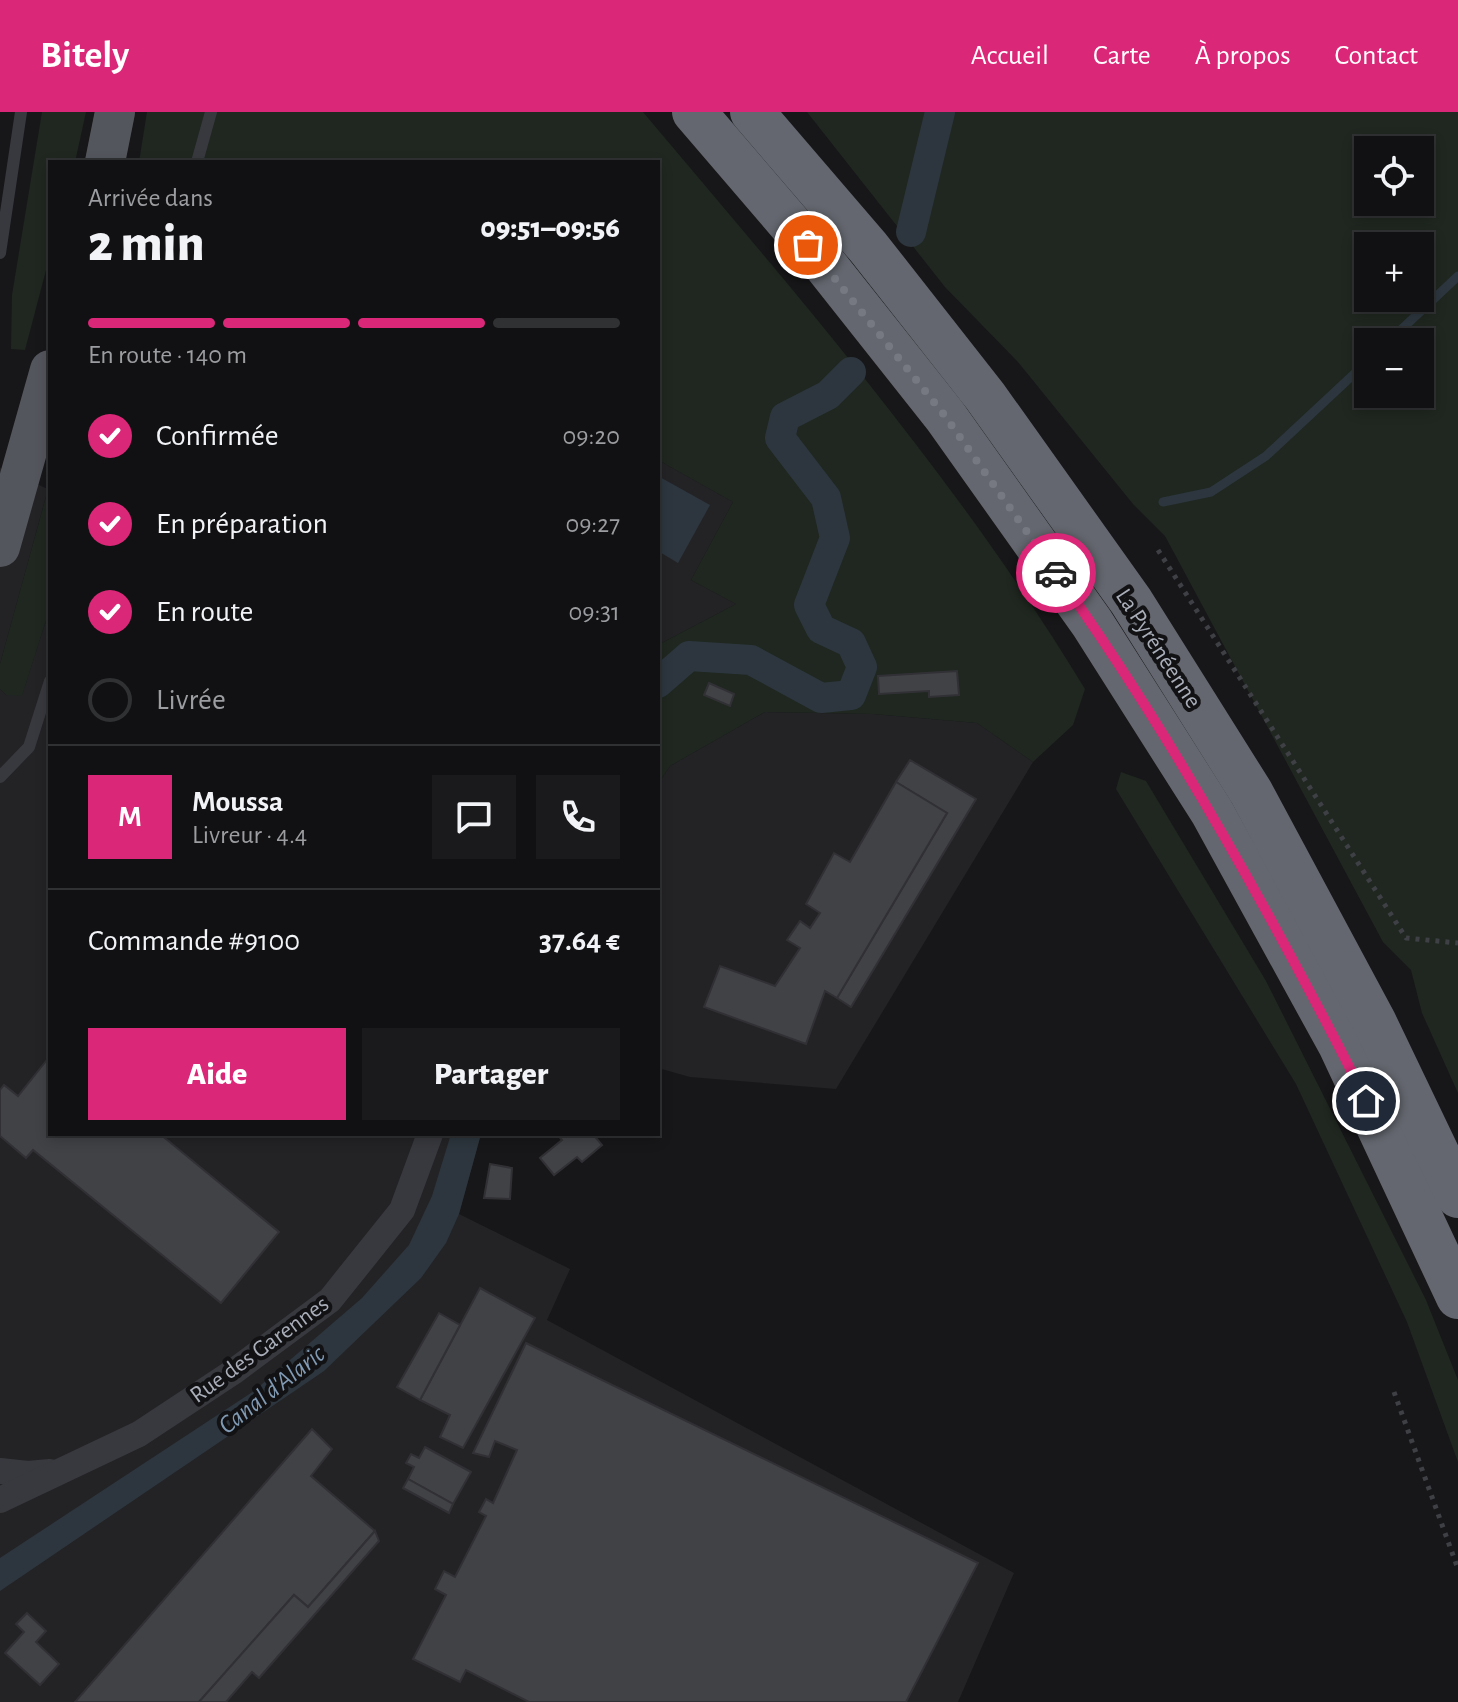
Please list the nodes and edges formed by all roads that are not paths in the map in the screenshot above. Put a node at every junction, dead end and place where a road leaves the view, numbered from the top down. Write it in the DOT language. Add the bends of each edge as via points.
graph roads {
  1 [pos="21,112"];
  2 [pos="115,112"];
  3 [pos="211,112"];
  4 [pos="694,112"];
  5 [pos="752,112"];
  6 [pos="105,160"];
  7 [pos="198,160"];
  8 [pos="0,253"];
  9 [pos="48,377"];
  10 [pos="0,547"];
  11 [pos="48,687"];
  12 [pos="0,777"];
  13 [pos="429,1136"];
  14 [pos="1458,1196"];
  15 [pos="1458,1297"];
  16 [pos="0,1471"];
  17 [pos="61,1471"];
  18 [pos="0,1500"];
  1 -- 8 [label="lane"];
  2 -- 6 [label="main road"];
  3 -- 7 [label="lane"];
  4 -- 15 [label="highway, La Pyrénéenne" via="945,416 1092,623 1212,812 1340,1045"];
  5 -- 14 [label="highway, La Pyrénéenne" via="868,247 985,396 1131,601 1251,792 1375,1023"];
  9 -- 10 [label="main road"];
  11 -- 12 [label="lane" via="29,747"];
  13 -- 17 [label="street, Rue des Garennes" via="402,1210 330,1300 139,1434"];
  16 -- 17 [label="street, Rue des Garennes"];
  17 -- 18 [label="street, Rue des Garennes"];
}
